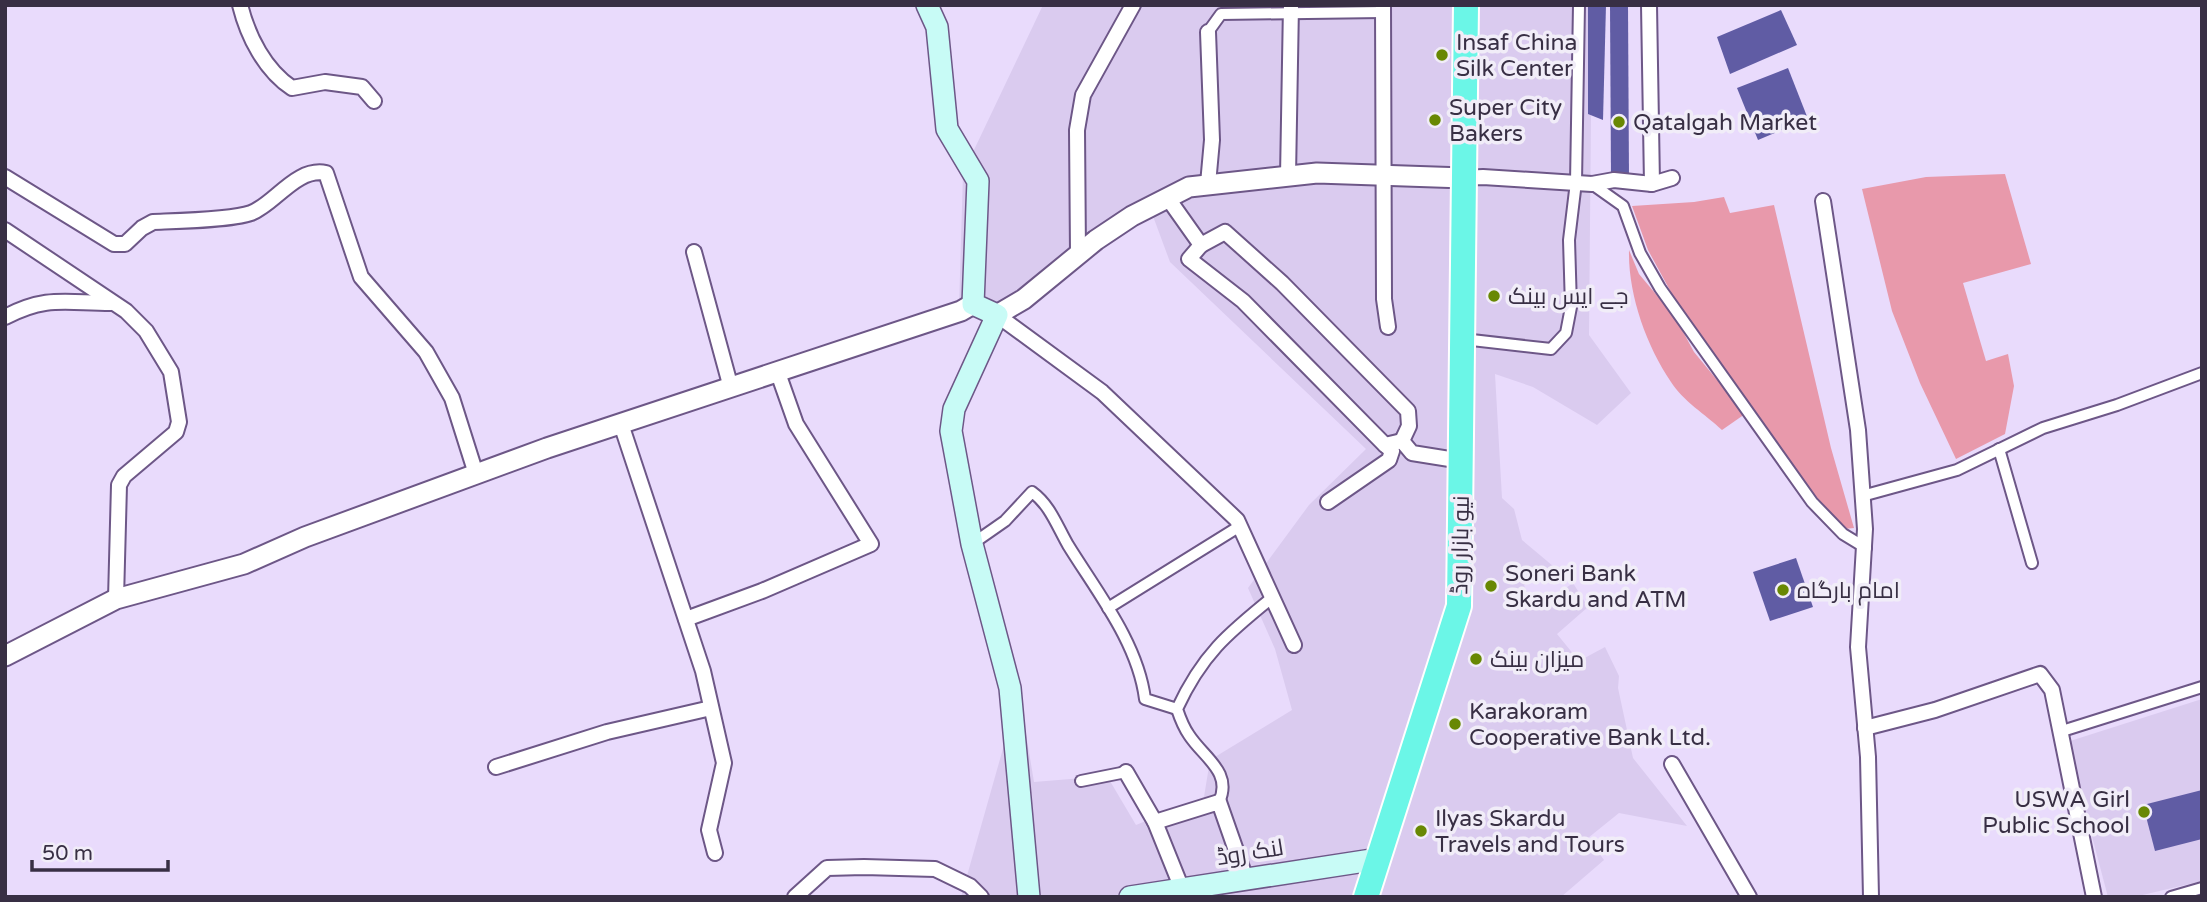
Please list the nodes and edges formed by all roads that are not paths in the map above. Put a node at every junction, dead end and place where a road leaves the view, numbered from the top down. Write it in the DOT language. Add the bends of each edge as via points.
graph roads {
  1 [pos="240,5"];
  2 [pos="927,5"];
  3 [pos="1133,5"];
  4 [pos="1466,5"];
  5 [pos="1579,5"];
  6 [pos="1649,5"];
  7 [pos="1383,8"];
  8 [pos="1290,10"];
  9 [pos="1208,32"];
  10 [pos="374,101"];
  11 [pos="1288,176"];
  12 [pos="5,177"];
  13 [pos="1383,177"];
  14 [pos="1464,178"];
  15 [pos="1672,178"];
  16 [pos="1576,182"];
  17 [pos="1208,184"];
  18 [pos="1592,184"];
  19 [pos="1652,184"];
  20 [pos="1167,197"];
  21 [pos="1823,201"];
  22 [pos="5,230"];
  23 [pos="1201,245"];
  24 [pos="694,252"];
  25 [pos="1078,254"];
  26 [pos="111,303"];
  27 [pos="973,304"];
  28 [pos="997,315"];
  29 [pos="5,317"];
  30 [pos="1388,327"];
  31 [pos="1463,339"];
  32 [pos="778,373"];
  33 [pos="2202,373"];
  34 [pos="731,388"];
  35 [pos="621,424"];
  36 [pos="1402,441"];
  37 [pos="1385,445"];
  38 [pos="1999,449"];
  39 [pos="1462,461"];
  40 [pos="476,474"];
  41 [pos="1862,496"];
  42 [pos="1328,502"];
  43 [pos="1240,526"];
  44 [pos="972,544"];
  45 [pos="1866,548"];
  46 [pos="2032,563"];
  47 [pos="1273,597"];
  48 [pos="116,599"];
  49 [pos="1108,608"];
  50 [pos="686,619"];
  51 [pos="1294,645"];
  52 [pos="5,656"];
  53 [pos="2202,687"];
  54 [pos="711,708"];
  55 [pos="1177,709"];
  56 [pos="1865,728"];
  57 [pos="2059,732"];
  58 [pos="1672,765"];
  59 [pos="496,767"];
  60 [pos="1126,772"];
  61 [pos="1081,781"];
  62 [pos="1219,802"];
  63 [pos="1155,822"];
  64 [pos="715,853"];
  65 [pos="1378,859"];
  66 [pos="1246,879"];
  67 [pos="2202,888"];
  68 [pos="1182,889"];
  69 [pos="795,897"];
  70 [pos="981,897"];
  71 [pos="1029,897"];
  72 [pos="1130,897"];
  73 [pos="1366,897"];
  74 [pos="1749,897"];
  75 [pos="1871,897"];
  76 [pos="2094,897"];
  77 [pos="2171,897"];
  1 -- 10 [label="street" via="263,61 281,81 292,88 324,82 362,87"];
  2 -- 27 [label="main road" via="937,27 947,129 978,181"];
  3 -- 25 [label="street" via="1083,95 1077,130"];
  4 -- 14 [label="highway, نیو بازار روڈ"];
  5 -- 16 [label="street"];
  6 -- 19 [label="street"];
  7 -- 8 [label="street"];
  7 -- 13 [label="street"];
  8 -- 9 [label="street" via="1221,14"];
  8 -- 11 [label="street"];
  9 -- 17 [label="street" via="1212,140"];
  11 -- 13 [label="street"];
  11 -- 17 [label="street"];
  12 -- 40 [label="street" via="114,244 125,244 153,222 252,213 278,191 316,171 326,173 361,276 426,352 452,398"];
  13 -- 14 [label="street"];
  13 -- 30 [label="street"];
  14 -- 16 [label="street"];
  14 -- 31 [label="highway, نیو بازار روڈ"];
  15 -- 19 [label="street"];
  16 -- 18 [label="street"];
  16 -- 31 [label="street" via="1566,333 1551,349"];
  17 -- 20 [label="street"];
  18 -- 19 [label="street" via="1614,180"];
  18 -- 45 [label="street" via="1623,206 1640,253 1685,326 1812,502 1843,534"];
  20 -- 23 [label="street"];
  20 -- 25 [label="street"];
  21 -- 41 [label="street" via="1858,430"];
  22 -- 26 [label="street"];
  23 -- 36 [label="street" via="1224,232 1282,283 1408,411 1409,426"];
  23 -- 37 [label="street" via="1189,259 1243,301"];
  24 -- 34 [label="street"];
  25 -- 28 [label="street"];
  26 -- 29 [label="street" via="50,301 30,304"];
  26 -- 48 [label="street" via="146,331 162,354 171,372 179,422 168,442 119,485"];
  27 -- 28 [label="main road"];
  27 -- 32 [label="street"];
  28 -- 43 [label="street" via="1102,392"];
  28 -- 44 [label="main road" via="954,409 951,431"];
  31 -- 39 [label="highway, نیو بازار روڈ"];
  32 -- 34 [label="street"];
  32 -- 50 [label="street" via="796,424 871,544"];
  33 -- 38 [label="street" via="2043,428"];
  34 -- 35 [label="street"];
  35 -- 40 [label="street"];
  35 -- 50 [label="street"];
  36 -- 37 [label="street"];
  36 -- 39 [label="street" via="1412,453"];
  37 -- 42 [label="street" via="1392,451 1389,460"];
  38 -- 41 [label="street" via="1957,470"];
  38 -- 46 [label="street"];
  39 -- 65 [label="highway, نیو بازار روڈ" via="1459,606"];
  40 -- 48 [label="street" via="305,537 244,565"];
  41 -- 45 [label="street"];
  43 -- 47 [label="street"];
  43 -- 49 [label="street"];
  44 -- 49 [label="street" via="1005,522 1032,492 1052,513"];
  44 -- 71 [label="main road" via="1010,688"];
  45 -- 56 [label="street" via="1858,648"];
  47 -- 51 [label="street"];
  47 -- 55 [label="street" via="1217,645 1193,674"];
  48 -- 52 [label="street"];
  49 -- 55 [label="street" via="1143,681 1145,699"];
  50 -- 54 [label="street"];
  53 -- 57 [label="street"];
  54 -- 59 [label="street"];
  54 -- 64 [label="street" via="724,763 709,830"];
  55 -- 62 [label="street" via="1189,736 1218,768 1223,794"];
  56 -- 57 [label="street" via="2040,674 2052,690"];
  56 -- 75 [label="street"];
  57 -- 76 [label="street"];
  58 -- 74 [label="street"];
  60 -- 61 [label="street"];
  60 -- 63 [label="street"];
  62 -- 63 [label="street"];
  62 -- 66 [label="street"];
  63 -- 68 [label="street"];
  65 -- 66 [label="main road, لنک روڈ"];
  65 -- 73 [label="highway, نیو بازار روڈ"];
  66 -- 68 [label="main road, لنک روڈ"];
  67 -- 77 [label="street"];
  68 -- 72 [label="main road, لنک روڈ"];
  69 -- 70 [label="street" via="827,868 864,867 935,869 970,886"];
}
